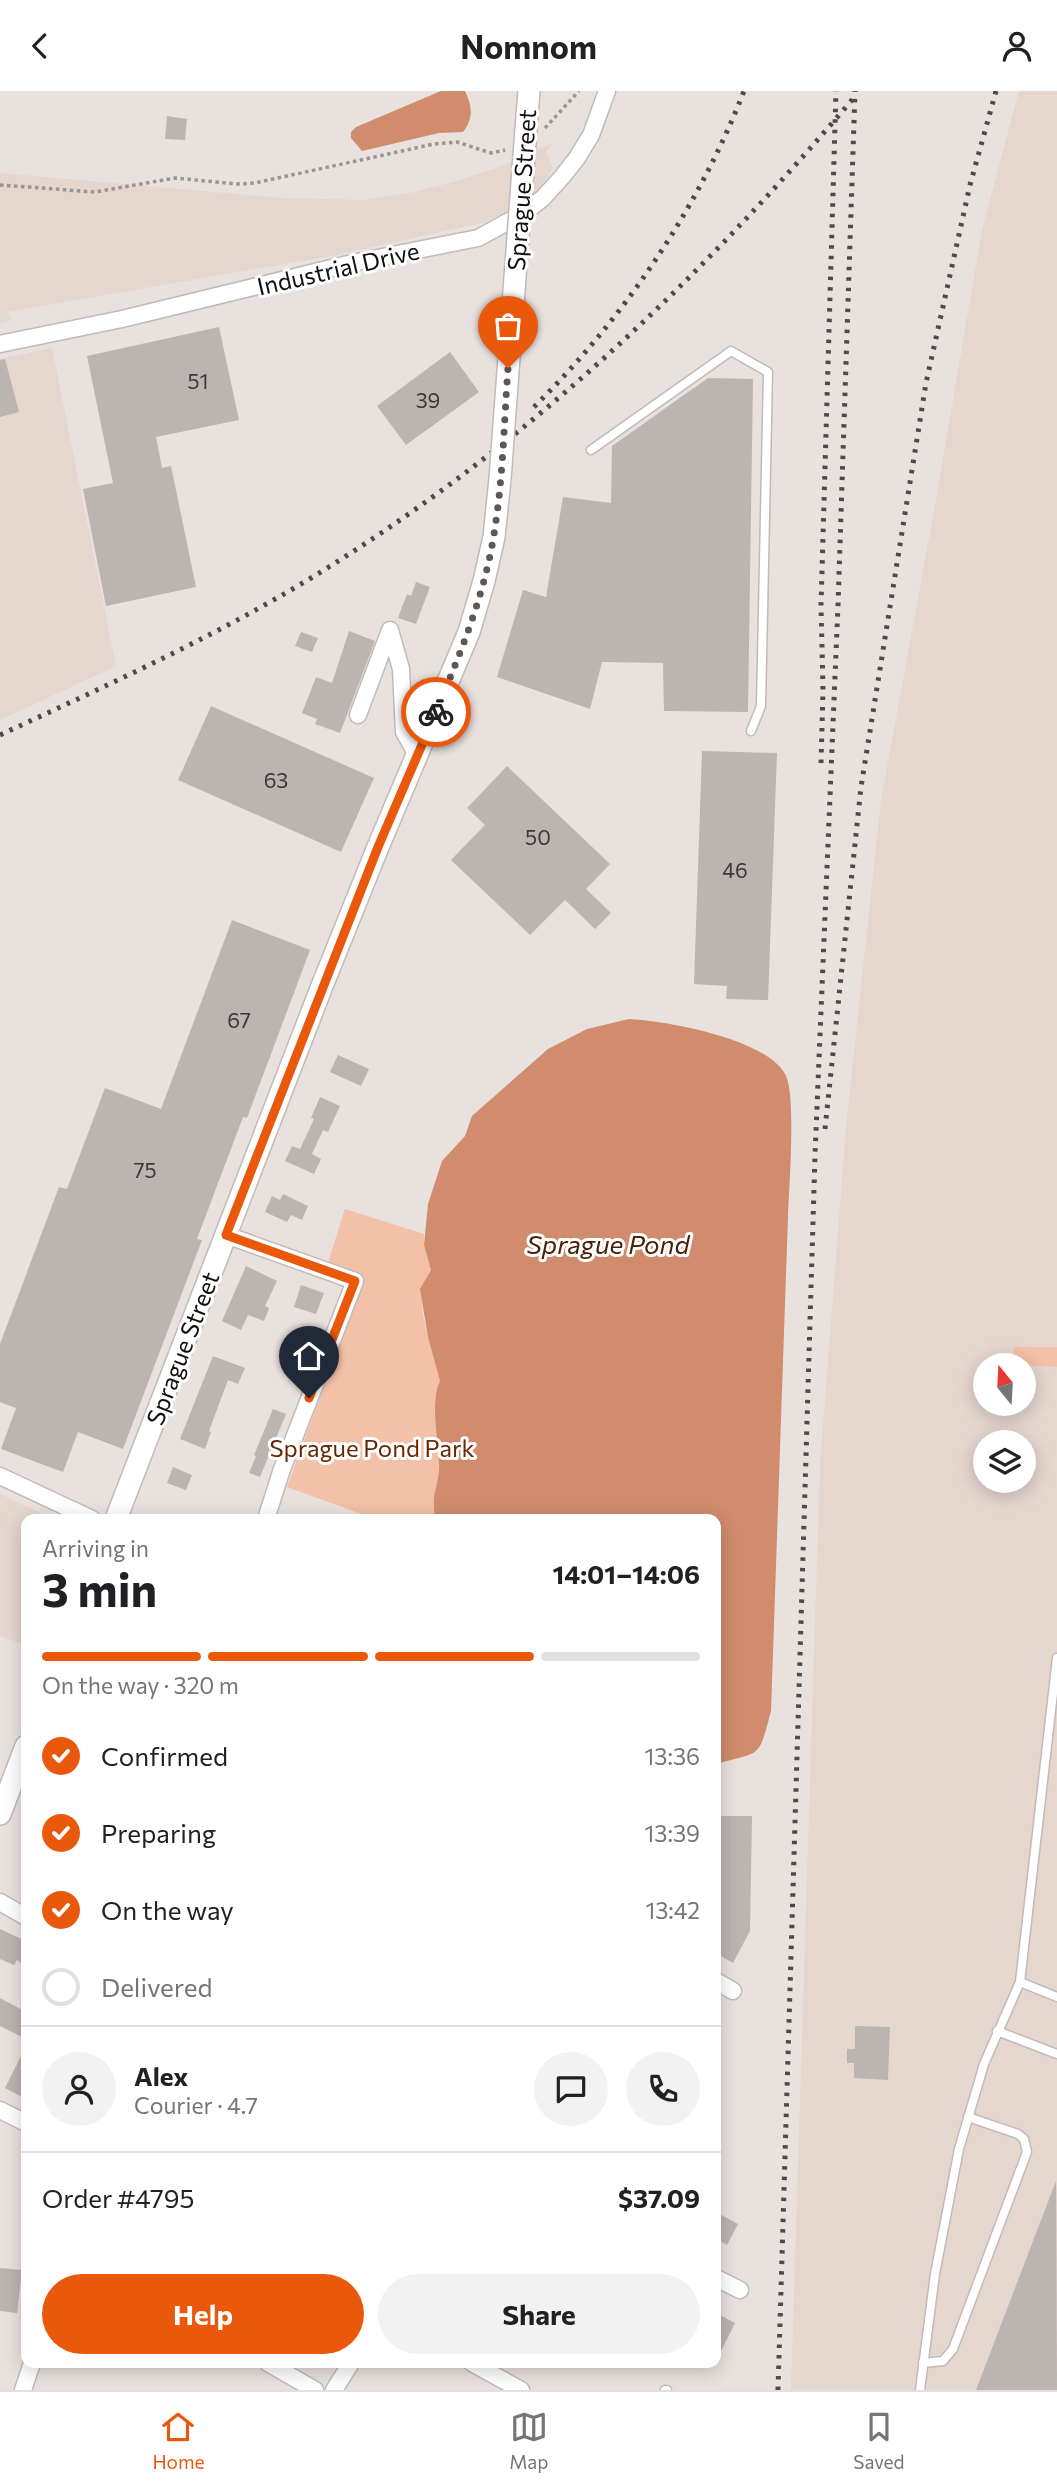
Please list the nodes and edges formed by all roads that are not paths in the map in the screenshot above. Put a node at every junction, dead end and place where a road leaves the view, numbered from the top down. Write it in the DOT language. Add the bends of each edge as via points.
graph roads {
  1 [pos="528,91"];
  2 [pos="607,91"];
  3 [pos="0,344"];
  4 [pos="591,450"];
  5 [pos="358,715"];
  6 [pos="751,731"];
  7 [pos="417,755"];
  8 [pos="226,1235"];
  9 [pos="0,1476"];
  10 [pos="81,1514"];
  11 [pos="118,1514"];
  12 [pos="268,1514"];
  13 [pos="1057,1658"];
  14 [pos="21,1759"];
  15 [pos="0,1814"];
  16 [pos="0,1902"];
  17 [pos="21,1914"];
  18 [pos="1020,1982"];
  19 [pos="721,1985"];
  20 [pos="733,1991"];
  21 [pos="1057,1997"];
  22 [pos="997,2031"];
  23 [pos="1057,2054"];
  24 [pos="0,2110"];
  25 [pos="968,2117"];
  26 [pos="21,2120"];
  27 [pos="721,2280"];
  28 [pos="740,2290"];
  29 [pos="923,2363"];
  30 [pos="30,2368"];
  31 [pos="277,2368"];
  32 [pos="348,2368"];
  33 [pos="481,2368"];
  34 [pos="23,2390"];
  35 [pos="315,2390"];
  36 [pos="334,2390"];
  37 [pos="521,2390"];
  38 [pos="920,2390"];
  1 -- 7 [label="main road, Sprague Street, bridge" via="532,124 494,537 478,607"];
  2 -- 3 [label="street, Industrial Drive" via="591,135 562,177 524,213 478,238"];
  4 -- 6 [label="lane" via="731,352 768,372 761,706"];
  5 -- 7 [label="street" via="390,630 401,669 404,732"];
  7 -- 8 [label="main road, Sprague Street"];
  8 -- 11 [label="main road, Sprague Street"];
  8 -- 12 [label="street" via="355,1281"];
  9 -- 10 [label="street"];
  13 -- 18 [label="lane"];
  14 -- 15 [label="main road"];
  16 -- 17 [label="street"];
  18 -- 21 [label="lane"];
  18 -- 22 [label="lane"];
  19 -- 20 [label="street"];
  22 -- 23 [label="lane"];
  22 -- 25 [label="lane"];
  24 -- 26 [label="street"];
  25 -- 29 [label="lane" via="938,2253"];
  25 -- 29 [label="lane" via="1018,2134 1027,2152 953,2349 943,2361"];
  27 -- 28 [label="street"];
  29 -- 38 [label="lane"];
  30 -- 34 [label="street"];
  31 -- 35 [label="street"];
  32 -- 36 [label="street"];
  33 -- 37 [label="street"];
}
